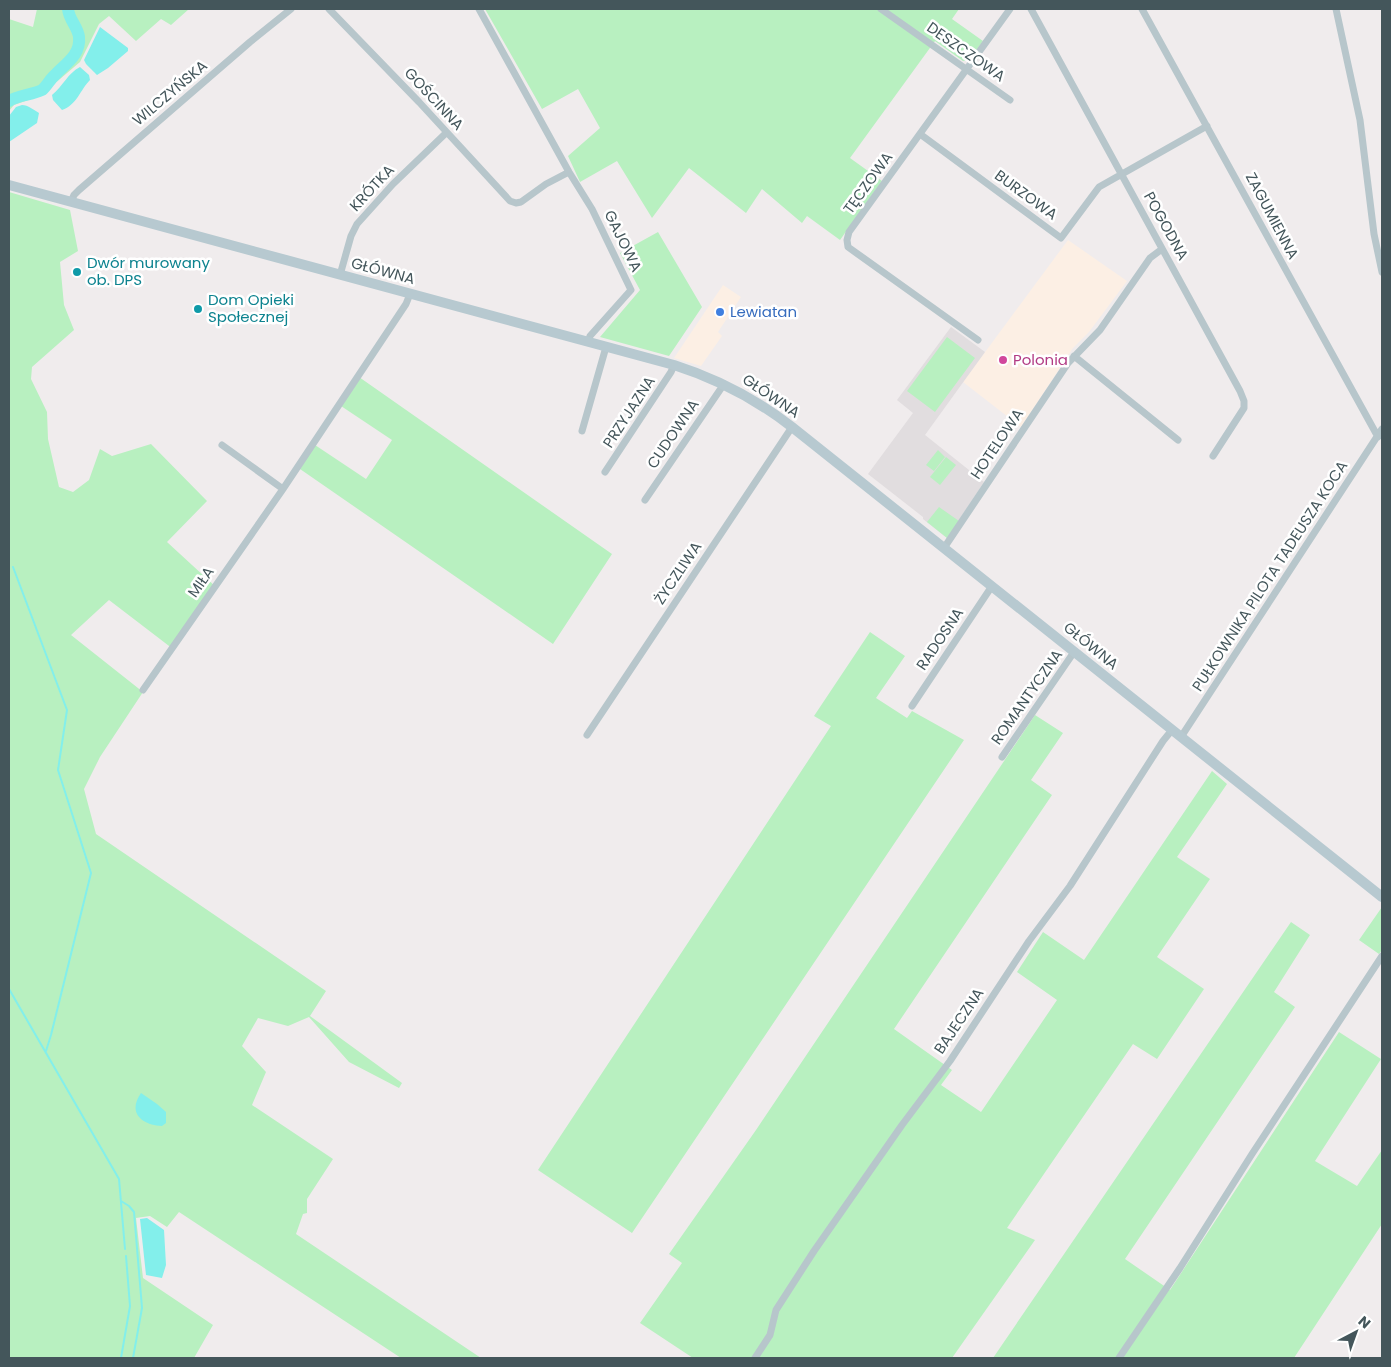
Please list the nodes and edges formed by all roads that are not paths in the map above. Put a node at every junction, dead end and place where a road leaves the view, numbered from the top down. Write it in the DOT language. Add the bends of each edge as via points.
graph roads {
  1 [pos="291,9"];
  2 [pos="329,9"];
  3 [pos="479,9"];
  4 [pos="881,9"];
  5 [pos="1010,9"];
  6 [pos="1031,9"];
  7 [pos="1142,9"];
  8 [pos="1336,9"];
  9 [pos="967,69"];
  10 [pos="1010,100"];
  11 [pos="1207,126"];
  12 [pos="446,133"];
  13 [pos="920,134"];
  14 [pos="569,172"];
  15 [pos="1121,174"];
  16 [pos="9,185"];
  17 [pos="71,202"];
  18 [pos="1162,249"];
  19 [pos="1382,272"];
  20 [pos="340,275"];
  21 [pos="410,294"];
  22 [pos="978,340"];
  23 [pos="588,342"];
  24 [pos="606,347"];
  25 [pos="1074,356"];
  26 [pos="674,365"];
  27 [pos="724,384"];
  28 [pos="792,427"];
  29 [pos="1382,429"];
  30 [pos="582,431"];
  31 [pos="1378,437"];
  32 [pos="1178,440"];
  33 [pos="222,445"];
  34 [pos="1213,456"];
  35 [pos="606,472"];
  36 [pos="283,489"];
  37 [pos="645,500"];
  38 [pos="944,548"];
  39 [pos="992,586"];
  40 [pos="1074,652"];
  41 [pos="142,690"];
  42 [pos="912,706"];
  43 [pos="1172,730"];
  44 [pos="587,734"];
  45 [pos="1181,737"];
  46 [pos="1002,756"];
  47 [pos="1382,897"];
  48 [pos="1382,956"];
  49 [pos="756,1358"];
  50 [pos="1119,1358"];
  1 -- 17 [label="street, WILCZYŃSKA" via="79,190"];
  2 -- 12 [label="street, GOŚCINNA"];
  3 -- 14 [label="street, GAJOWA"];
  4 -- 9 [label="street, DESZCZOWA"];
  5 -- 9 [label="street, TĘCZOWA"];
  6 -- 15 [label="street, POGODNA"];
  7 -- 11 [label="street, ZAGUMIENNA"];
  8 -- 19 [label="street" via="1360,120"];
  9 -- 10 [label="street, DESZCZOWA"];
  9 -- 13 [label="street, TĘCZOWA"];
  11 -- 15 [label="street, BURZOWA"];
  11 -- 31 [label="street, ZAGUMIENNA"];
  12 -- 14 [label="street, GOŚCINNA" via="510,201 516,203"];
  12 -- 20 [label="street, KRÓTKA" via="357,224"];
  13 -- 15 [label="street, BURZOWA" via="1061,238 1099,187"];
  13 -- 22 [label="street, TĘCZOWA" via="846,240 848,247"];
  14 -- 23 [label="street, GAJOWA" via="592,210 631,290"];
  15 -- 18 [label="street, POGODNA"];
  16 -- 17 [label="street, GŁÓWNA"];
  17 -- 20 [label="street, GŁÓWNA"];
  18 -- 25 [label="street, HOTELOWA" via="1150,258 1100,330"];
  18 -- 34 [label="street, POGODNA" via="1244,401 1241,414"];
  20 -- 21 [label="street, GŁÓWNA"];
  21 -- 23 [label="street, GŁÓWNA"];
  21 -- 36 [label="street, MIŁA"];
  23 -- 24 [label="street, GŁÓWNA"];
  24 -- 26 [label="street, GŁÓWNA"];
  24 -- 30 [label="street"];
  25 -- 32 [label="street"];
  25 -- 38 [label="street, HOTELOWA"];
  26 -- 27 [label="street, GŁÓWNA"];
  26 -- 35 [label="street, PRZYJAZNA"];
  27 -- 28 [label="street, GŁÓWNA" via="762,405"];
  27 -- 37 [label="street, CUDOWNA"];
  28 -- 38 [label="street, GŁÓWNA"];
  28 -- 44 [label="street, ŻYCZLIWA"];
  29 -- 31 [label="street, PUŁKOWNIKA PILOTA TADEUSZA KOCA"];
  31 -- 45 [label="street, PUŁKOWNIKA PILOTA TADEUSZA KOCA"];
  33 -- 36 [label="street"];
  36 -- 41 [label="street, MIŁA"];
  38 -- 39 [label="street, GŁÓWNA"];
  39 -- 40 [label="street, GŁÓWNA"];
  39 -- 42 [label="street, RADOSNA"];
  40 -- 43 [label="street, GŁÓWNA"];
  40 -- 46 [label="street, ROMANTYCZNA"];
  43 -- 45 [label="street, GŁÓWNA"];
  43 -- 49 [label="street, BAJECZNA" via="950,1061 814,1251 776,1310 770,1335"];
  45 -- 47 [label="street, GŁÓWNA"];
  48 -- 50 [label="street"];
}
